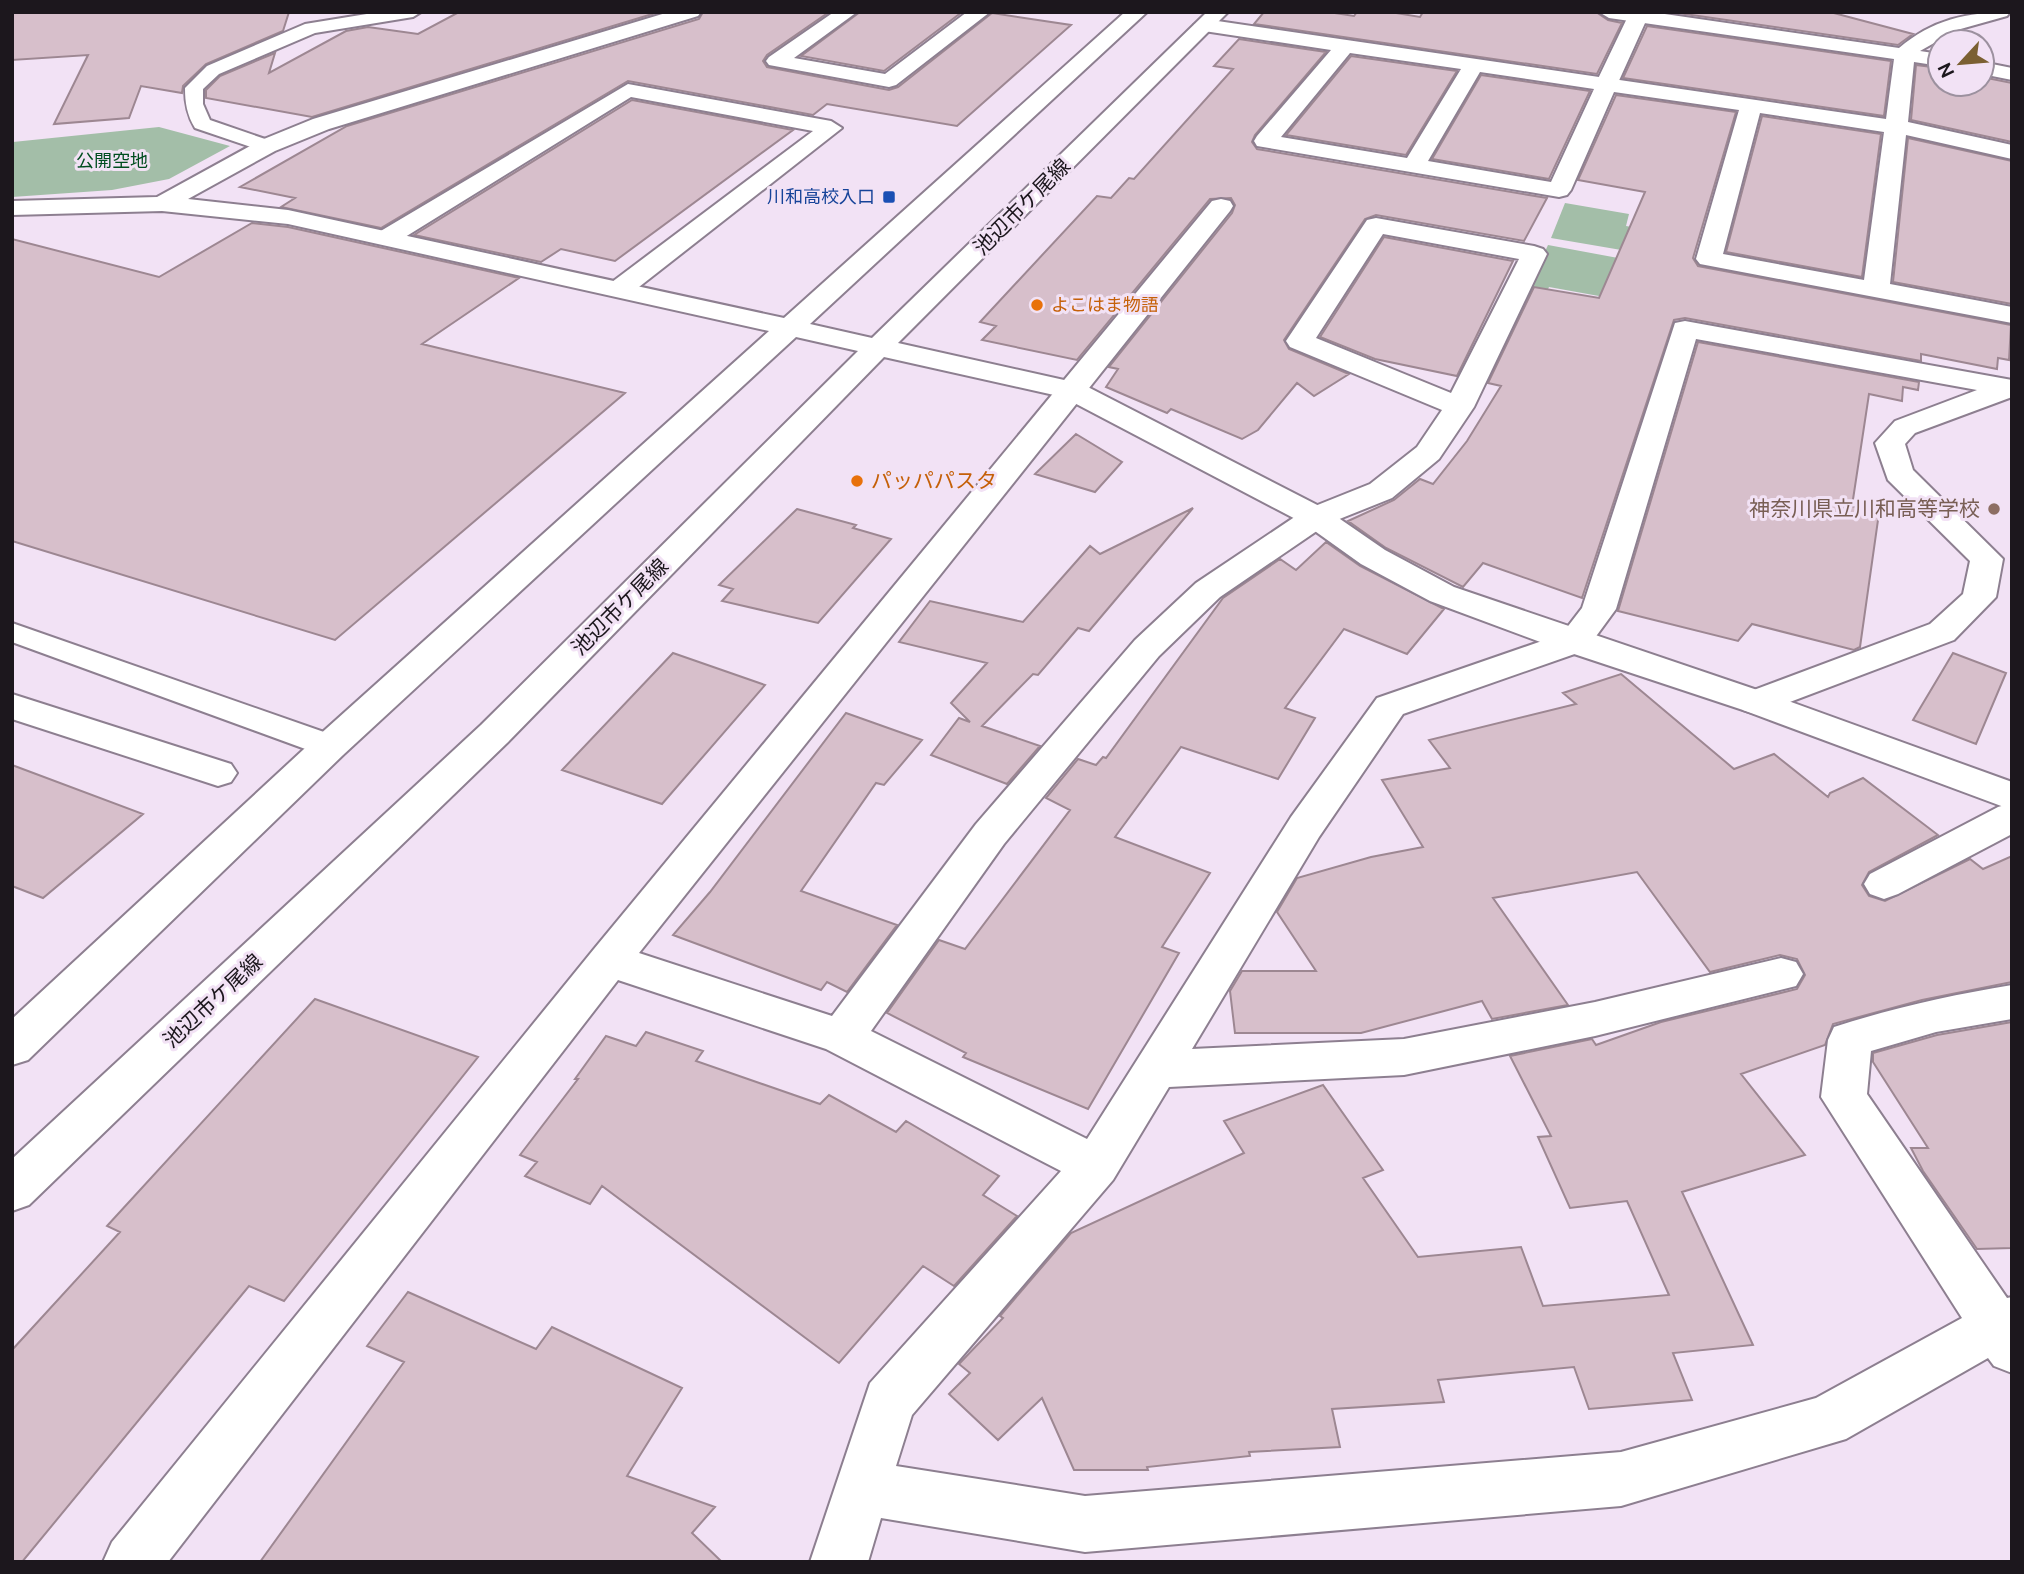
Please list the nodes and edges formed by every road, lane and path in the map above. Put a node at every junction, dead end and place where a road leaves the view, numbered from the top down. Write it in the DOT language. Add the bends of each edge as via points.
graph roads {
  1 [pos="413,12"];
  2 [pos="691,12"];
  3 [pos="847,12"];
  4 [pos="980,12"];
  5 [pos="1609,12"];
  6 [pos="2000,12"];
  7 [pos="1136,14"];
  8 [pos="1639,14"];
  9 [pos="1201,20"];
  10 [pos="1346,46"];
  11 [pos="1905,52"];
  12 [pos="1926,57"];
  13 [pos="1474,65"];
  14 [pos="1606,85"];
  15 [pos="1751,106"];
  16 [pos="1898,127"];
  17 [pos="267,146"];
  18 [pos="2012,152"];
  19 [pos="1413,167"];
  20 [pos="162,204"];
  21 [pos="1221,206"];
  22 [pos="12,208"];
  23 [pos="388,237"];
  24 [pos="621,288"];
  25 [pos="1876,289"];
  26 [pos="2012,315"];
  27 [pos="790,328"];
  28 [pos="878,347"];
  29 [pos="2011,387"];
  30 [pos="1072,390"];
  31 [pos="1459,407"];
  32 [pos="1316,517"];
  33 [pos="12,632"];
  34 [pos="1574,642"];
  35 [pos="1756,702"];
  36 [pos="16,711"];
  37 [pos="330,747"];
  38 [pos="218,773"];
  39 [pos="2012,797"];
  40 [pos="2012,817"];
  41 [pos="1884,884"];
  42 [pos="610,960"];
  43 [pos="1781,974"];
  44 [pos="2012,1002"];
  45 [pos="842,1037"];
  46 [pos="12,1047"];
  47 [pos="1156,1069"];
  48 [pos="1096,1166"];
  49 [pos="12,1190"];
  50 [pos="2007,1332"];
  51 [pos="863,1488"];
  52 [pos="132,1562"];
  53 [pos="839,1562"];
  1 -- 17 [label="lane" via="311,28 213,70 194,88 202,124"];
  2 -- 17 [label="street" via="372,106"];
  3 -- 4 [label="street" via="776,61 889,81"];
  5 -- 8 [label="street"];
  6 -- 11 [label="street" via="1940,28"];
  7 -- 27 [label="street"];
  8 -- 11 [label="street"];
  8 -- 14 [label="street"];
  9 -- 10 [label="street"];
  9 -- 28 [label="street, 池辺市ケ尾線"];
  10 -- 13 [label="street"];
  10 -- 19 [label="street" via="1265,141"];
  11 -- 12 [label="street"];
  11 -- 16 [label="street"];
  13 -- 14 [label="street"];
  13 -- 19 [label="street"];
  14 -- 15 [label="street"];
  14 -- 19 [label="street" via="1559,190"];
  15 -- 16 [label="street"];
  15 -- 25 [label="street" via="1709,259"];
  16 -- 18 [label="street"];
  16 -- 25 [label="street"];
  17 -- 20 [label="street"];
  20 -- 22 [label="street"];
  20 -- 23 [label="street" via="288,217"];
  21 -- 30 [label="street"];
  23 -- 24 [label="street"];
  23 -- 24 [label="street" via="628,90 831,128"];
  24 -- 27 [label="street"];
  25 -- 26 [label="street"];
  27 -- 28 [label="street"];
  27 -- 37 [label="street"];
  28 -- 30 [label="street"];
  28 -- 49 [label="street, 池辺市ケ尾線" via="494,734"];
  29 -- 34 [label="street" via="1685,329 1599,609"];
  29 -- 35 [label="street" via="1905,427 1890,443 1899,473 1987,558 1979,597 1942,632"];
  30 -- 32 [label="street"];
  30 -- 42 [label="street"];
  31 -- 31 [label="street" via="1534,254 1376,225 1300,341"];
  31 -- 32 [label="street" via="1428,453 1381,491"];
  32 -- 34 [label="street" via="1373,557 1442,594"];
  32 -- 45 [label="street" via="1208,590 1147,648 990,834"];
  33 -- 37 [label="lane"];
  34 -- 35 [label="street"];
  34 -- 47 [label="street" via="1390,706 1305,827"];
  35 -- 39 [label="street"];
  36 -- 38 [label="street"];
  37 -- 46 [label="street"];
  40 -- 41 [label="street"];
  42 -- 45 [label="street"];
  42 -- 52 [label="street"];
  43 -- 47 [label="street" via="1595,1019 1404,1057"];
  44 -- 50 [label="street" via="1936,1015 1850,1040 1844,1097"];
  45 -- 48 [label="street"];
  47 -- 48 [label="street"];
  48 -- 51 [label="street" via="889,1401"];
  50 -- 51 [label="street" via="1828,1421 1621,1479 1085,1524"];
  51 -- 53 [label="street"];
}
